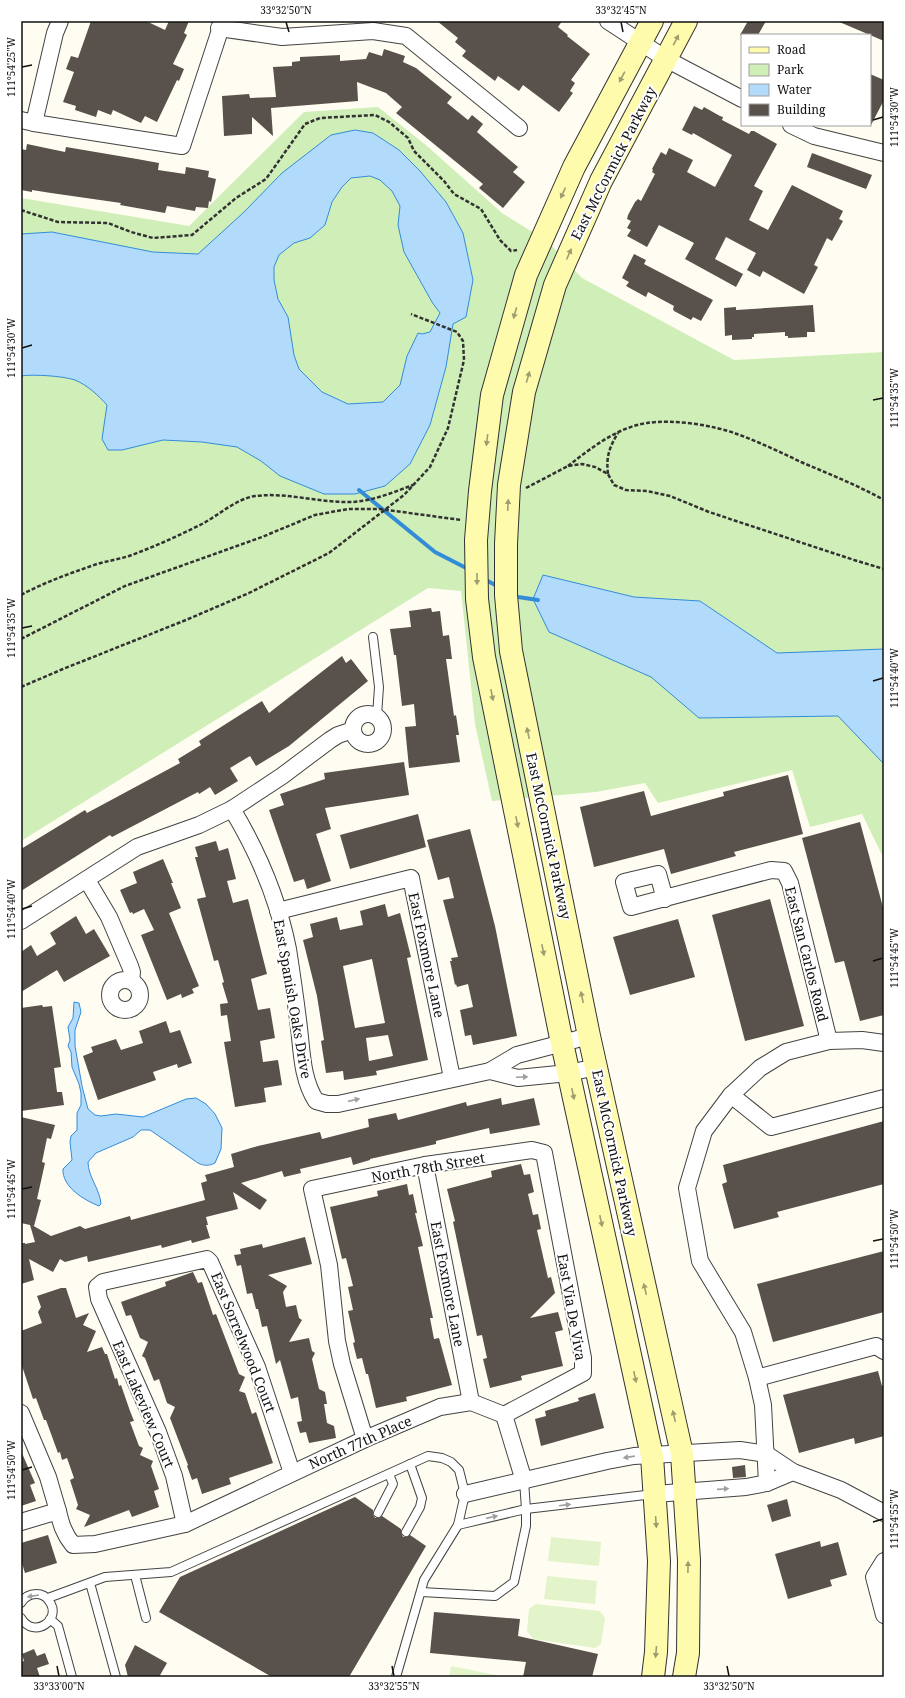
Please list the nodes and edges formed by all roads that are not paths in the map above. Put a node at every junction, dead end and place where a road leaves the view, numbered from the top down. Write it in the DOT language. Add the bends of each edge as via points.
graph roads {
  1 [pos="60,21"];
  2 [pos="608,21"];
  3 [pos="652,21"];
  4 [pos="686,21"];
  5 [pos="221,25"];
  6 [pos="640,43"];
  7 [pos="666,58"];
  8 [pos="741,98"];
  9 [pos="28,122"];
  10 [pos="793,126"];
  11 [pos="519,128"];
  12 [pos="884,153"];
  13 [pos="373,637"];
  14 [pos="377,716"];
  15 [pos="353,730"];
  16 [pos="232,808"];
  17 [pos="87,880"];
  18 [pos="665,899"];
  19 [pos="278,911"];
  20 [pos="21,921"];
  21 [pos="131,981"];
  22 [pos="590,1036"];
  23 [pos="829,1041"];
  24 [pos="562,1043"];
  25 [pos="884,1044"];
  26 [pos="597,1067"];
  27 [pos="490,1071"];
  28 [pos="568,1073"];
  29 [pos="452,1078"];
  30 [pos="731,1096"];
  31 [pos="884,1098"];
  32 [pos="544,1153"];
  33 [pos="425,1165"];
  34 [pos="207,1259"];
  35 [pos="884,1351"];
  36 [pos="757,1378"];
  37 [pos="471,1402"];
  38 [pos="21,1413"];
  39 [pos="504,1415"];
  40 [pos="365,1439"];
  41 [pos="682,1454"];
  42 [pos="766,1454"];
  43 [pos="652,1456"];
  44 [pos="410,1464"];
  45 [pos="792,1472"];
  46 [pos="292,1473"];
  47 [pos="389,1474"];
  48 [pos="524,1481"];
  49 [pos="767,1483"];
  50 [pos="684,1492"];
  51 [pos="466,1494"];
  52 [pos="655,1494"];
  53 [pos="526,1509"];
  54 [pos="58,1511"];
  55 [pos="884,1512"];
  56 [pos="378,1513"];
  57 [pos="21,1522"];
  58 [pos="185,1524"];
  59 [pos="458,1525"];
  60 [pos="406,1532"];
  61 [pos="884,1561"];
  62 [pos="135,1575"];
  63 [pos="90,1582"];
  64 [pos="421,1592"];
  65 [pos="48,1598"];
  66 [pos="21,1603"];
  67 [pos="884,1615"];
  68 [pos="21,1618"];
  69 [pos="146,1618"];
  70 [pos="50,1619"];
  71 [pos="72,1677"];
  72 [pos="116,1677"];
  73 [pos="396,1677"];
  74 [pos="653,1677"];
  75 [pos="684,1677"];
  1 -- 9 [label="street"];
  2 -- 6 [label="street"];
  3 -- 6 [label="main road, East McCormick Parkway"];
  7 -- 4 [label="main road, East McCormick Parkway, one-way"];
  5 -- 9 [label="street" via="182,146"];
  5 -- 11 [label="street" via="282,37 373,31 406,36"];
  6 -- 7 [label="street"];
  6 -- 24 [label="main road, East McCormick Parkway, one-way" via="574,167 526,275 492,395 476,534 477,599 484,657"];
  7 -- 8 [label="street"];
  22 -- 7 [label="main road, East McCormick Parkway, one-way" via="511,651 506,595 509,485 524,392 555,285 601,181"];
  10 -- 12 [label="street" via="814,136"];
  13 -- 14 [label="lane" via="378,687"];
  14 -- 15 [label="street" via="367,713 362,715 354,722"];
  14 -- 15 [label="street" via="381,719 384,730 376,742 362,743"];
  15 -- 16 [label="street" via="330,740 282,776"];
  16 -- 17 [label="street" via="199,825 137,847"];
  16 -- 19 [label="street, East Spanish Oaks Drive" via="256,851"];
  17 -- 20 [label="street"];
  17 -- 21 [label="street" via="109,917 124,951 132,972"];
  18 -- 23 [label="street, East San Carlos Road" via="771,870 784,871 790,883"];
  19 -- 29 [label="street, East Spanish Oaks Drive, one-way" via="291,971 305,1075 316,1101 338,1104"];
  19 -- 29 [label="street, East Foxmore Lane" via="410,878"];
  22 -- 24 [label="street"];
  22 -- 26 [label="main road, East McCormick Parkway"];
  23 -- 25 [label="street" via="862,1040"];
  23 -- 30 [label="street" via="786,1052 760,1068"];
  24 -- 27 [label="street" via="517,1056"];
  24 -- 28 [label="main road, East McCormick Parkway"];
  26 -- 28 [label="street"];
  41 -- 26 [label="main road, East McCormick Parkway, one-way"];
  27 -- 28 [label="street, one-way" via="518,1078"];
  27 -- 29 [label="street"];
  28 -- 43 [label="main road, East McCormick Parkway, one-way"];
  30 -- 31 [label="street" via="771,1127"];
  30 -- 36 [label="street" via="704,1131 687,1188 700,1261 743,1332"];
  32 -- 33 [label="street, North 78th Street" via="532,1150"];
  32 -- 39 [label="street, East Via De Viva" via="583,1358 583,1373"];
  33 -- 37 [label="street, East Foxmore Lane"];
  33 -- 40 [label="street, North 78th Street" via="312,1189 329,1265 337,1341"];
  34 -- 46 [label="street, East Sorrelwood Court" via="216,1272 257,1367"];
  34 -- 58 [label="street, East Lakeview Court" via="108,1280 97,1287 101,1304 158,1432 174,1476"];
  35 -- 36 [label="street" via="876,1346"];
  36 -- 42 [label="street" via="763,1405"];
  37 -- 39 [label="street"];
  37 -- 40 [label="street, North 77th Place" via="440,1407"];
  38 -- 54 [label="street, North 77th Place" via="48,1477"];
  39 -- 48 [label="street"];
  40 -- 46 [label="street, North 77th Place"];
  41 -- 42 [label="street" via="740,1450"];
  41 -- 43 [label="street"];
  41 -- 50 [label="main road, East McCormick Parkway"];
  42 -- 45 [label="street"];
  42 -- 49 [label="street"];
  43 -- 48 [label="street, one-way" via="607,1461"];
  43 -- 52 [label="main road, East McCormick Parkway"];
  44 -- 47 [label="lane"];
  44 -- 51 [label="lane" via="428,1456 451,1462 459,1470"];
  44 -- 60 [label="lane" via="422,1498 420,1507"];
  45 -- 49 [label="street"];
  45 -- 55 [label="street" via="841,1490"];
  46 -- 58 [label="street, North 77th Place"];
  47 -- 56 [label="lane" via="393,1484"];
  47 -- 62 [label="lane" via="171,1572"];
  48 -- 51 [label="street"];
  48 -- 53 [label="lane"];
  50 -- 49 [label="street, one-way"];
  50 -- 52 [label="street"];
  75 -- 50 [label="main road, East McCormick Parkway, one-way" via="688,1653 688,1560"];
  51 -- 59 [label="lane"];
  53 -- 52 [label="lane, one-way"];
  52 -- 74 [label="main road, East McCormick Parkway, one-way" via="659,1561"];
  59 -- 53 [label="lane, one-way"];
  53 -- 64 [label="lane" via="526,1526 514,1582 495,1596"];
  54 -- 57 [label="street"];
  54 -- 58 [label="street, North 77th Place" via="63,1531 73,1545 79,1546"];
  59 -- 64 [label="lane" via="424,1580"];
  61 -- 67 [label="street" via="874,1577"];
  62 -- 63 [label="lane" via="105,1577"];
  62 -- 69 [label="lane"];
  63 -- 65 [label="lane"];
  63 -- 72 [label="lane"];
  64 -- 73 [label="lane"];
  65 -- 66 [label="lane, one-way" via="32,1594"];
  65 -- 70 [label="lane" via="53,1608"];
  68 -- 70 [label="lane" via="26,1624 36,1627 47,1624"];
  70 -- 71 [label="lane" via="58,1626"];
}
